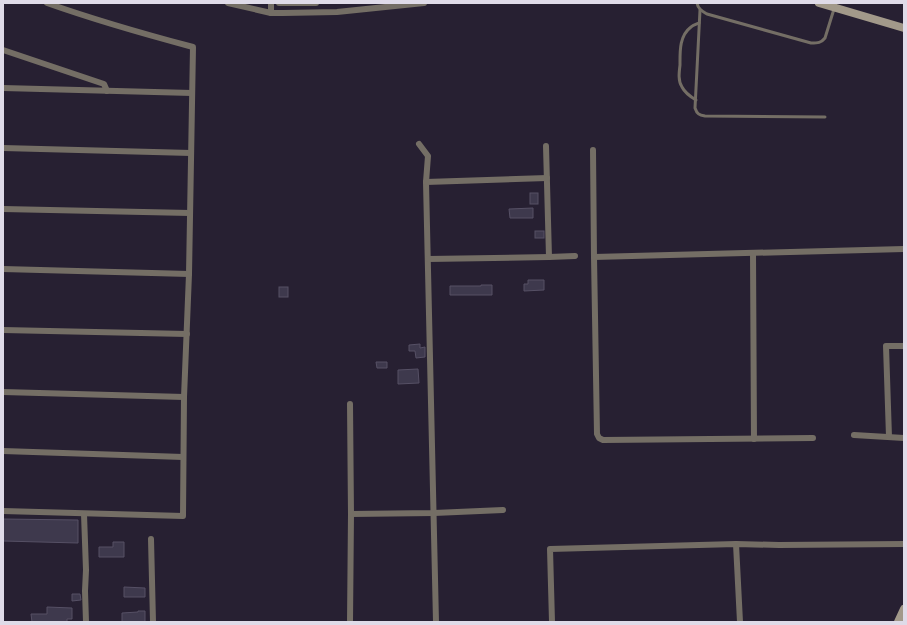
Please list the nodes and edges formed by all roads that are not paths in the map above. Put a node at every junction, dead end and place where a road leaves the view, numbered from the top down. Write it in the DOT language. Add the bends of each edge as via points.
graph roads {
  1 [pos="47,3"];
  2 [pos="228,3"];
  3 [pos="271,3"];
  4 [pos="279,3"];
  5 [pos="283,3"];
  6 [pos="316,3"];
  7 [pos="424,3"];
  8 [pos="697,3"];
  9 [pos="819,3"];
  10 [pos="834,8"];
  11 [pos="700,10"];
  12 [pos="271,13"];
  13 [pos="283,14"];
  14 [pos="699,22"];
  15 [pos="904,28"];
  16 [pos="3,50"];
  17 [pos="3,88"];
  18 [pos="107,91"];
  19 [pos="192,93"];
  20 [pos="696,100"];
  21 [pos="825,117"];
  22 [pos="419,144"];
  23 [pos="546,146"];
  24 [pos="3,148"];
  25 [pos="593,150"];
  26 [pos="190,153"];
  27 [pos="547,178"];
  28 [pos="426,182"];
  29 [pos="3,209"];
  30 [pos="190,213"];
  31 [pos="904,249"];
  32 [pos="752,253"];
  33 [pos="575,256"];
  34 [pos="549,257"];
  35 [pos="594,257"];
  36 [pos="428,259"];
  37 [pos="3,269"];
  38 [pos="189,274"];
  39 [pos="3,330"];
  40 [pos="187,334"];
  41 [pos="904,346"];
  42 [pos="3,392"];
  43 [pos="184,397"];
  44 [pos="350,404"];
  45 [pos="854,435"];
  46 [pos="889,437"];
  47 [pos="813,438"];
  48 [pos="904,438"];
  49 [pos="754,439"];
  50 [pos="3,451"];
  51 [pos="183,457"];
  52 [pos="503,510"];
  53 [pos="3,511"];
  54 [pos="434,513"];
  55 [pos="84,514"];
  56 [pos="351,514"];
  57 [pos="151,539"];
  58 [pos="736,544"];
  59 [pos="904,544"];
  60 [pos="904,608"];
  61 [pos="86,622"];
  62 [pos="153,622"];
  63 [pos="350,622"];
  64 [pos="436,622"];
  65 [pos="552,622"];
  66 [pos="740,622"];
  67 [pos="898,622"];
  1 -- 19 [label="street" via="82,16 193,47"];
  2 -- 12 [label="street"];
  3 -- 12 [label="street"];
  4 -- 5 [label="street"];
  5 -- 6 [label="street"];
  5 -- 13 [label="street"];
  7 -- 13 [label="street" via="337,12"];
  8 -- 11 [label="lane"];
  9 -- 10 [label="main road"];
  10 -- 11 [label="lane" via="825,38 818,43"];
  10 -- 15 [label="main road"];
  11 -- 14 [label="lane"];
  12 -- 13 [label="street"];
  14 -- 20 [label="lane"];
  14 -- 20 [label="lane" via="687,31 680,47 681,86"];
  16 -- 18 [label="street" via="104,84"];
  17 -- 18 [label="street"];
  18 -- 19 [label="street"];
  19 -- 26 [label="street"];
  20 -- 21 [label="lane" via="696,112 705,116"];
  22 -- 28 [label="street" via="428,156"];
  23 -- 27 [label="street"];
  24 -- 26 [label="street"];
  25 -- 35 [label="street"];
  26 -- 30 [label="street"];
  27 -- 28 [label="street"];
  27 -- 34 [label="street"];
  28 -- 36 [label="street"];
  29 -- 30 [label="street"];
  30 -- 38 [label="street"];
  31 -- 32 [label="street"];
  32 -- 35 [label="street"];
  32 -- 49 [label="street"];
  33 -- 34 [label="street"];
  34 -- 36 [label="street"];
  35 -- 49 [label="street" via="599,438"];
  36 -- 54 [label="street"];
  37 -- 38 [label="street"];
  38 -- 40 [label="street"];
  39 -- 40 [label="street"];
  40 -- 43 [label="street"];
  41 -- 46 [label="street" via="886,346"];
  42 -- 43 [label="street"];
  43 -- 51 [label="street"];
  44 -- 56 [label="street"];
  45 -- 46 [label="street"];
  46 -- 48 [label="street"];
  47 -- 49 [label="street"];
  50 -- 51 [label="street"];
  51 -- 55 [label="street" via="183,516"];
  52 -- 54 [label="street"];
  53 -- 55 [label="street"];
  54 -- 56 [label="street"];
  54 -- 64 [label="street"];
  55 -- 61 [label="street"];
  56 -- 63 [label="street"];
  57 -- 62 [label="street"];
  58 -- 59 [label="street"];
  58 -- 65 [label="street" via="550,549"];
  58 -- 66 [label="street"];
  60 -- 67 [label="main road"];
}
